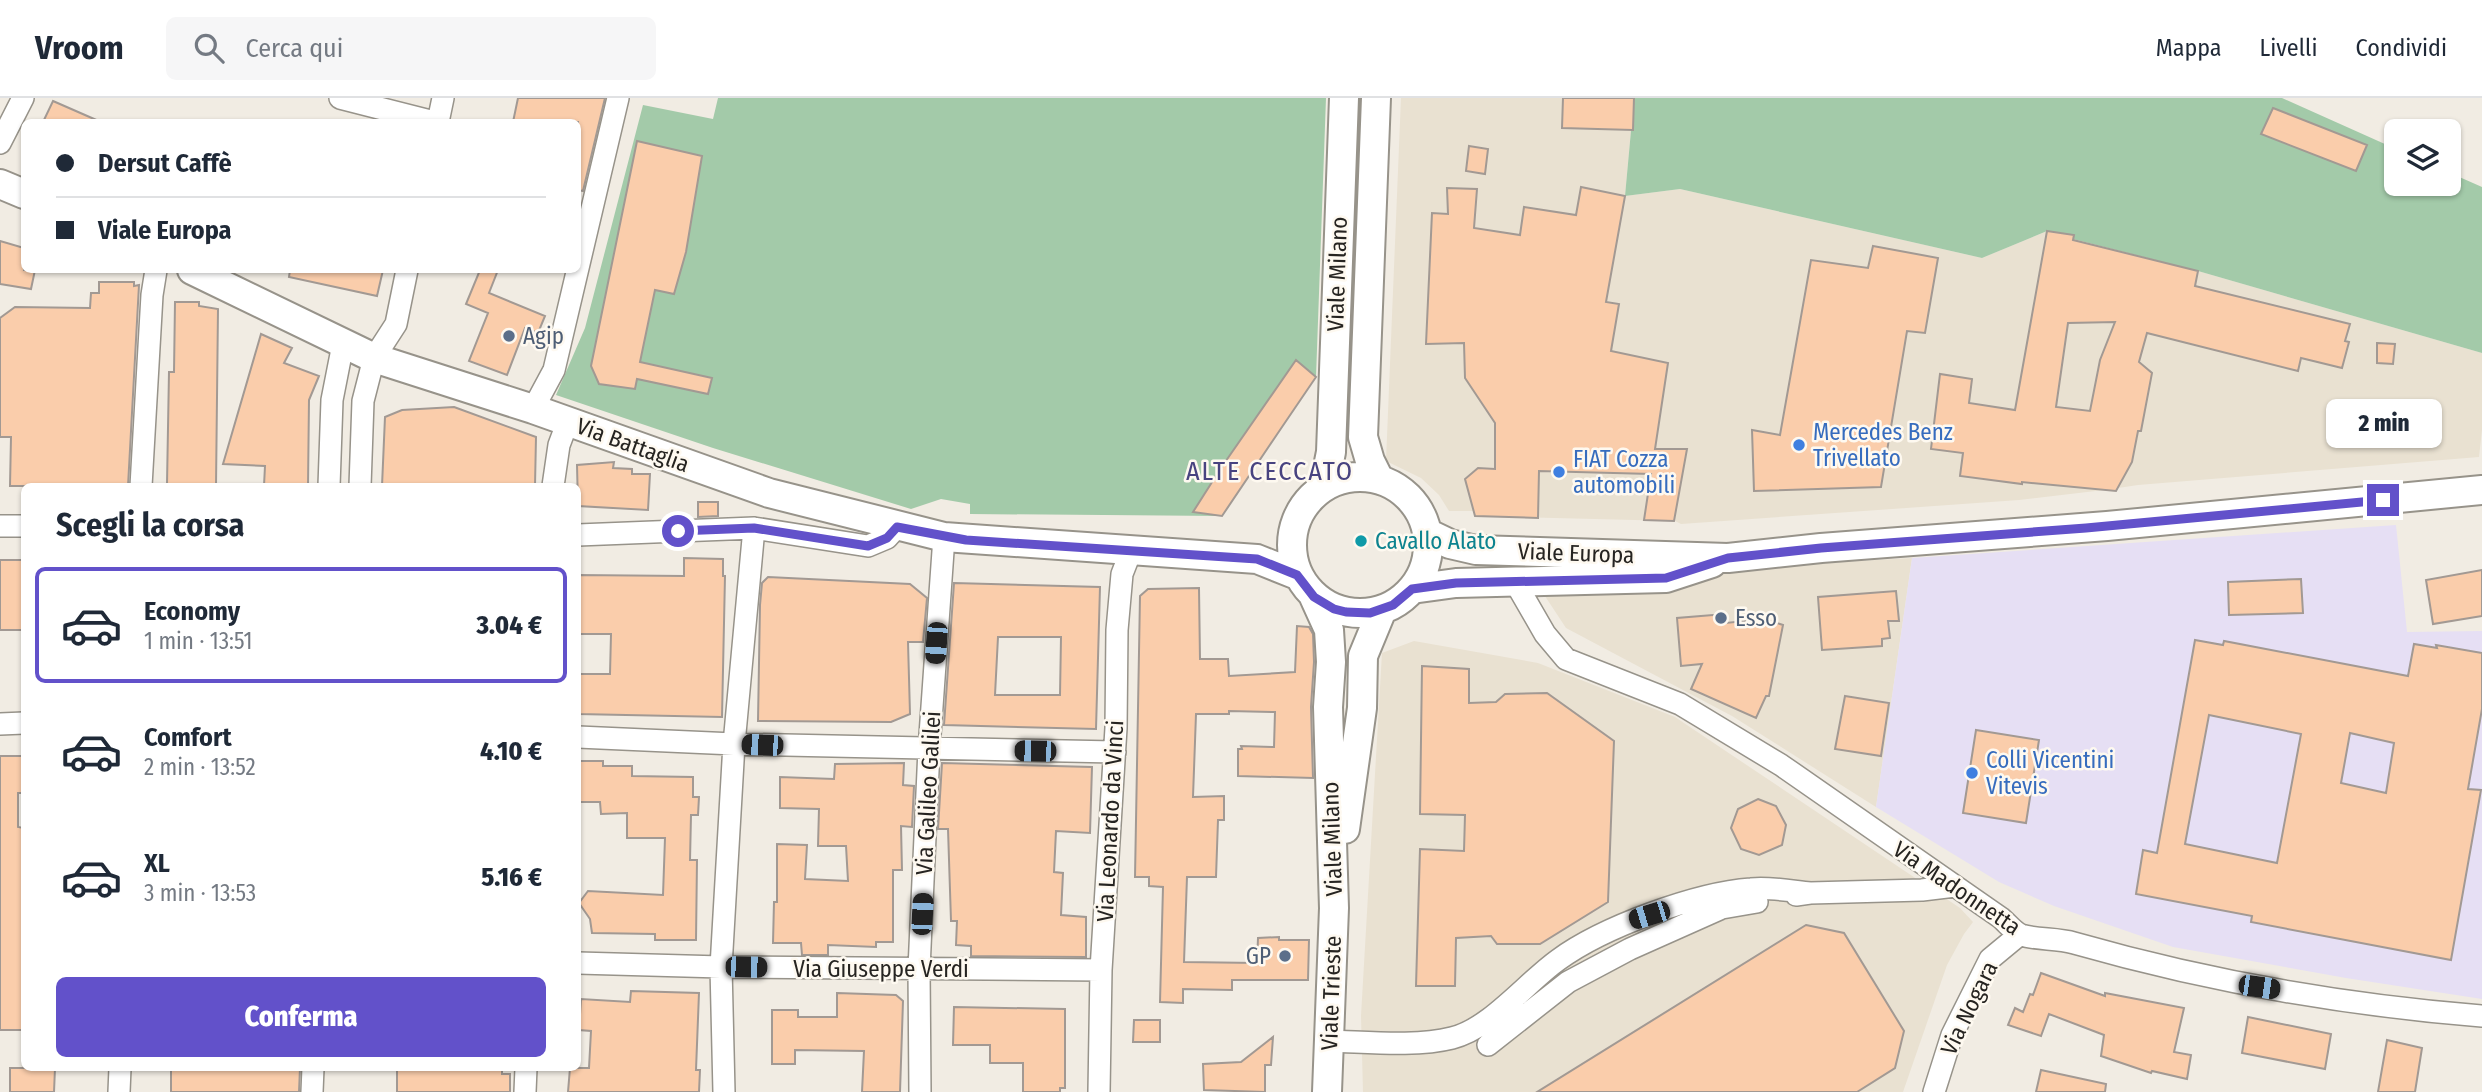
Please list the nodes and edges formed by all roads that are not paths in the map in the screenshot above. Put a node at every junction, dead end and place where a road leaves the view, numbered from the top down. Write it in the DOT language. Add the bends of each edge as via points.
graph roads {
  1 [pos="23,98"];
  2 [pos="340,98"];
  3 [pos="443,98"];
  4 [pos="618,98"];
  5 [pos="1344,98"];
  6 [pos="1376,98"];
  7 [pos="424,119"];
  8 [pos="437,119"];
  9 [pos="0,143"];
  10 [pos="0,184"];
  11 [pos="21,193"];
  12 [pos="581,255"];
  13 [pos="156,273"];
  14 [pos="198,273"];
  15 [pos="406,273"];
  16 [pos="577,273"];
  17 [pos="343,344"];
  18 [pos="374,358"];
  19 [pos="533,409"];
  20 [pos="568,421"];
  21 [pos="1379,479"];
  22 [pos="141,483"];
  23 [pos="329,483"];
  24 [pos="360,483"];
  25 [pos="553,483"];
  26 [pos="1319,490"];
  27 [pos="2482,490"];
  28 [pos="1295,523"];
  29 [pos="0,526"];
  30 [pos="21,526"];
  31 [pos="897,527"];
  32 [pos="754,528"];
  33 [pos="1427,533"];
  34 [pos="581,535"];
  35 [pos="944,537"];
  36 [pos="1095,548"];
  37 [pos="1131,551"];
  38 [pos="1728,558"];
  39 [pos="1515,582"];
  40 [pos="1306,586"];
  41 [pos="1412,589"];
  42 [pos="1382,610"];
  43 [pos="21,723"];
  44 [pos="0,724"];
  45 [pos="581,737"];
  46 [pos="734,744"];
  47 [pos="929,749"];
  48 [pos="1115,752"];
  49 [pos="1955,886"];
  50 [pos="1810,893"];
  51 [pos="1334,908"];
  52 [pos="2019,934"];
  53 [pos="581,963"];
  54 [pos="721,967"];
  55 [pos="919,969"];
  56 [pos="1101,970"];
  57 [pos="2482,1016"];
  58 [pos="1330,1041"];
  59 [pos="1488,1045"];
  60 [pos="120,1071"];
  61 [pos="313,1071"];
  62 [pos="526,1071"];
  63 [pos="1329,1087"];
  64 [pos="119,1092"];
  65 [pos="312,1092"];
  66 [pos="525,1092"];
  67 [pos="724,1092"];
  68 [pos="920,1092"];
  69 [pos="1099,1092"];
  70 [pos="1934,1092"];
  1 -- 9 [label="street"];
  2 -- 7 [label="street"];
  3 -- 8 [label="street"];
  4 -- 12 [label="street"];
  5 -- 26 [label="main road, Viale Milano" via="1331,453"];
  6 -- 21 [label="main road, Viale Milano" via="1363,437"];
  10 -- 11 [label="main road"];
  13 -- 22 [label="street"];
  14 -- 17 [label="main road, Via Battaglia"];
  15 -- 18 [label="street" via="396,324"];
  16 -- 19 [label="street" via="554,370"];
  17 -- 18 [label="main road, Via Battaglia"];
  17 -- 23 [label="street" via="332,400"];
  18 -- 19 [label="main road, Via Battaglia"];
  18 -- 24 [label="street" via="363,401"];
  19 -- 20 [label="main road, Via Battaglia"];
  20 -- 25 [label="street"];
  20 -- 31 [label="main road, Via Battaglia" via="769,493"];
  21 -- 26 [label="main road" via="1342,479"];
  21 -- 33 [label="main road" via="1410,499"];
  26 -- 28 [label="main road, Viale Milano"];
  27 -- 38 [label="main road, Viale Europa"];
  28 -- 36 [label="main road, Via Battaglia" via="1250,547"];
  28 -- 40 [label="main road, Viale Milano" via="1291,549"];
  29 -- 30 [label="street"];
  31 -- 32 [label="street" via="887,538 868,546"];
  31 -- 35 [label="main road, Via Battaglia"];
  32 -- 34 [label="street"];
  32 -- 46 [label="street"];
  33 -- 38 [label="main road, Viale Europa" via="1476,550"];
  33 -- 41 [label="main road" via="1426,563"];
  35 -- 36 [label="main road, Via Battaglia"];
  35 -- 47 [label="street, Via Galileo Galilei"];
  36 -- 37 [label="main road, Via Battaglia"];
  37 -- 40 [label="main road, Via Battaglia" via="1257,559"];
  37 -- 48 [label="street, Via Leonardo da Vinci" via="1122,574 1117,631"];
  38 -- 39 [label="main road, Viale Europa" via="1666,578"];
  39 -- 41 [label="main road, Viale Europa"];
  39 -- 49 [label="street, Via Madonnetta" via="1545,634 1566,659 1680,704 1782,765"];
  40 -- 42 [label="main road" via="1334,609"];
  40 -- 51 [label="main road, Viale Milano" via="1329,630"];
  41 -- 42 [label="main road"];
  42 -- 51 [label="main road, Viale Milano" via="1363,656 1362,708"];
  43 -- 44 [label="street"];
  45 -- 46 [label="street"];
  46 -- 47 [label="street"];
  46 -- 54 [label="street"];
  47 -- 48 [label="street"];
  47 -- 55 [label="street, Via Galileo Galilei"];
  48 -- 56 [label="street, Via Leonardo da Vinci"];
  49 -- 50 [label="street"];
  49 -- 52 [label="street, Via Madonnetta"];
  50 -- 58 [label="street" via="1753,888 1627,922 1559,959 1489,1020 1454,1038 1400,1043"];
  50 -- 59 [label="street" via="1721,908 1630,949 1568,982"];
  51 -- 58 [label="main road, Viale Trieste"];
  52 -- 57 [label="street, Via Madonnetta" via="2259,987"];
  52 -- 70 [label="street, Via Nogara" via="1990,958 1951,1035"];
  53 -- 54 [label="street, Via Giuseppe Verdi"];
  54 -- 55 [label="street, Via Giuseppe Verdi"];
  54 -- 67 [label="street"];
  55 -- 56 [label="street, Via Giuseppe Verdi"];
  55 -- 68 [label="street, Via Galileo Galilei"];
  56 -- 69 [label="street, Via Leonardo da Vinci"];
  58 -- 63 [label="main road, Viale Trieste"];
  60 -- 64 [label="street"];
  61 -- 65 [label="street"];
  62 -- 66 [label="street"];
}
